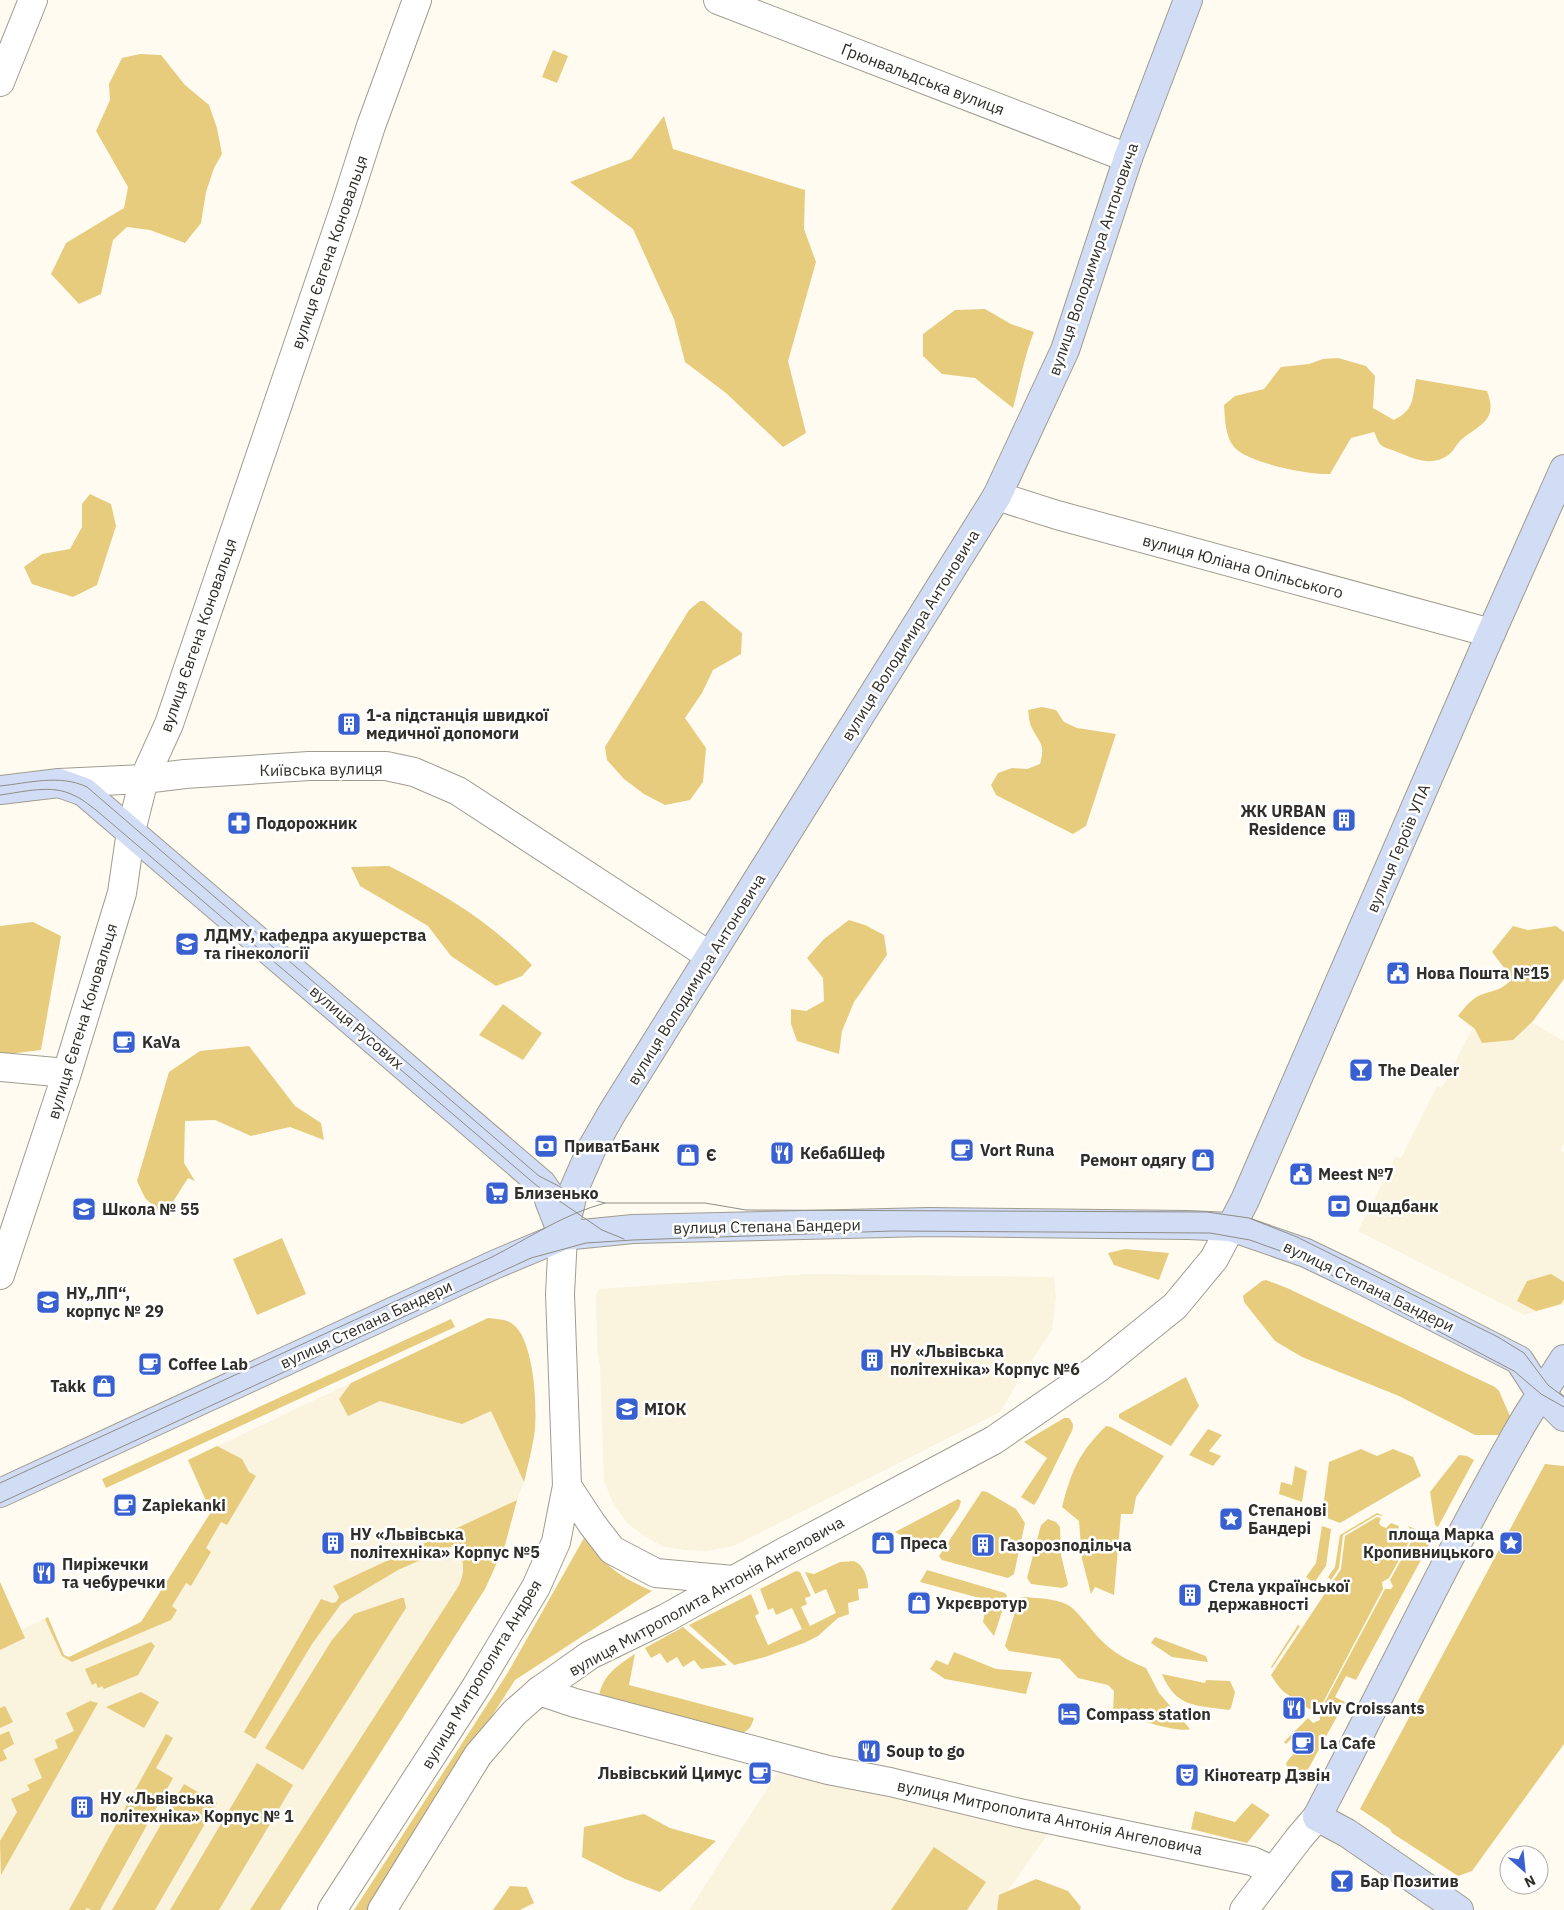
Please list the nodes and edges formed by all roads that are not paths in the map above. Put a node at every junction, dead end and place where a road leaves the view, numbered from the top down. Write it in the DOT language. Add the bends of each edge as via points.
graph roads {
  1 [pos="33,0"];
  2 [pos="417,0"];
  3 [pos="718,0"];
  4 [pos="1188,0"];
  5 [pos="750,6"];
  6 [pos="0,82"];
  7 [pos="1128,158"];
  8 [pos="1564,469"];
  9 [pos="997,496"];
  10 [pos="1490,633"];
  11 [pos="144,779"];
  12 [pos="59,783"];
  13 [pos="0,790"];
  14 [pos="131,832"];
  15 [pos="710,956"];
  16 [pos="0,1067"];
  17 [pos="67,1073"];
  18 [pos="1231,1227"];
  19 [pos="563,1236"];
  20 [pos="0,1275"];
  21 [pos="1564,1359"];
  22 [pos="1541,1394"];
  23 [pos="1564,1417"];
  24 [pos="567,1486"];
  25 [pos="0,1493"];
  26 [pos="734,1580"];
  27 [pos="539,1691"];
  28 [pos="1317,1817"];
  29 [pos="1274,1871"];
  30 [pos="332,1910"];
  31 [pos="382,1910"];
  32 [pos="1244,1910"];
  33 [pos="1460,1910"];
  1 -- 6 [label="street"];
  2 -- 11 [label="street, вулиця Євгена Коновальця" via="371,126 169,724"];
  3 -- 5 [label="street, Ґрюнвальдська вулиця"];
  4 -- 7 [label="main road, вулиця Володимира Антоновича"];
  5 -- 7 [label="street, Ґрюнвальдська вулиця"];
  7 -- 9 [label="main road, вулиця Володимира Антоновича" via="1065,350"];
  8 -- 10 [label="main road, вулиця Героїв УПА"];
  9 -- 10 [label="street, вулиця Юліана Опільського" via="1057,516"];
  9 -- 15 [label="main road, вулиця Володимира Антоновича"];
  10 -- 18 [label="main road, вулиця Героїв УПА"];
  11 -- 12 [label="street, Київська вулиця"];
  11 -- 14 [label="street, вулиця Євгена Коновальця"];
  11 -- 15 [label="street, Київська вулиця" via="309,766 386,766 414,772 458,791"];
  12 -- 13 [label="main road, Київська вулиця"];
  12 -- 14 [label="main road, Київська вулиця" via="84,792"];
  14 -- 17 [label="street, вулиця Євгена Коновальця" via="122,893"];
  14 -- 19 [label="main road, вулиця Русових" via="542,1184 549,1194"];
  15 -- 19 [label="main road, вулиця Володимира Антоновича" via="592,1148 574,1189"];
  16 -- 17 [label="street"];
  17 -- 20 [label="street, вулиця Євгена Коновальця"];
  18 -- 19 [label="main road, вулиця Степана Бандери" via="928,1222 699,1227"];
  18 -- 22 [label="main road, вулиця Степана Бандери" via="1306,1253 1519,1360"];
  18 -- 26 [label="street, вулиця Митрополита Антонія Ангеловича" via="1214,1259 1175,1306 1097,1369 994,1440"];
  19 -- 24 [label="street, вулиця Митрополита Андрея" via="560,1294"];
  19 -- 25 [label="main road, вулиця Степана Бандери"];
  21 -- 22 [label="main road"];
  22 -- 23 [label="main road, вулиця Степана Бандери"];
  22 -- 28 [label="main road" via="1517,1432"];
  24 -- 26 [label="street" via="612,1550 656,1573"];
  24 -- 30 [label="street, вулиця Митрополита Андрея" via="556,1542 536,1587 476,1687"];
  26 -- 27 [label="street, вулиця Митрополита Антонія Ангеловича" via="590,1656"];
  27 -- 29 [label="street, вулиця Митрополита Антонія Ангеловича" via="828,1770 1252,1861"];
  27 -- 31 [label="street" via="514,1713 478,1755"];
  28 -- 29 [label="street"];
  28 -- 33 [label="main road"];
  29 -- 32 [label="street"];
}
